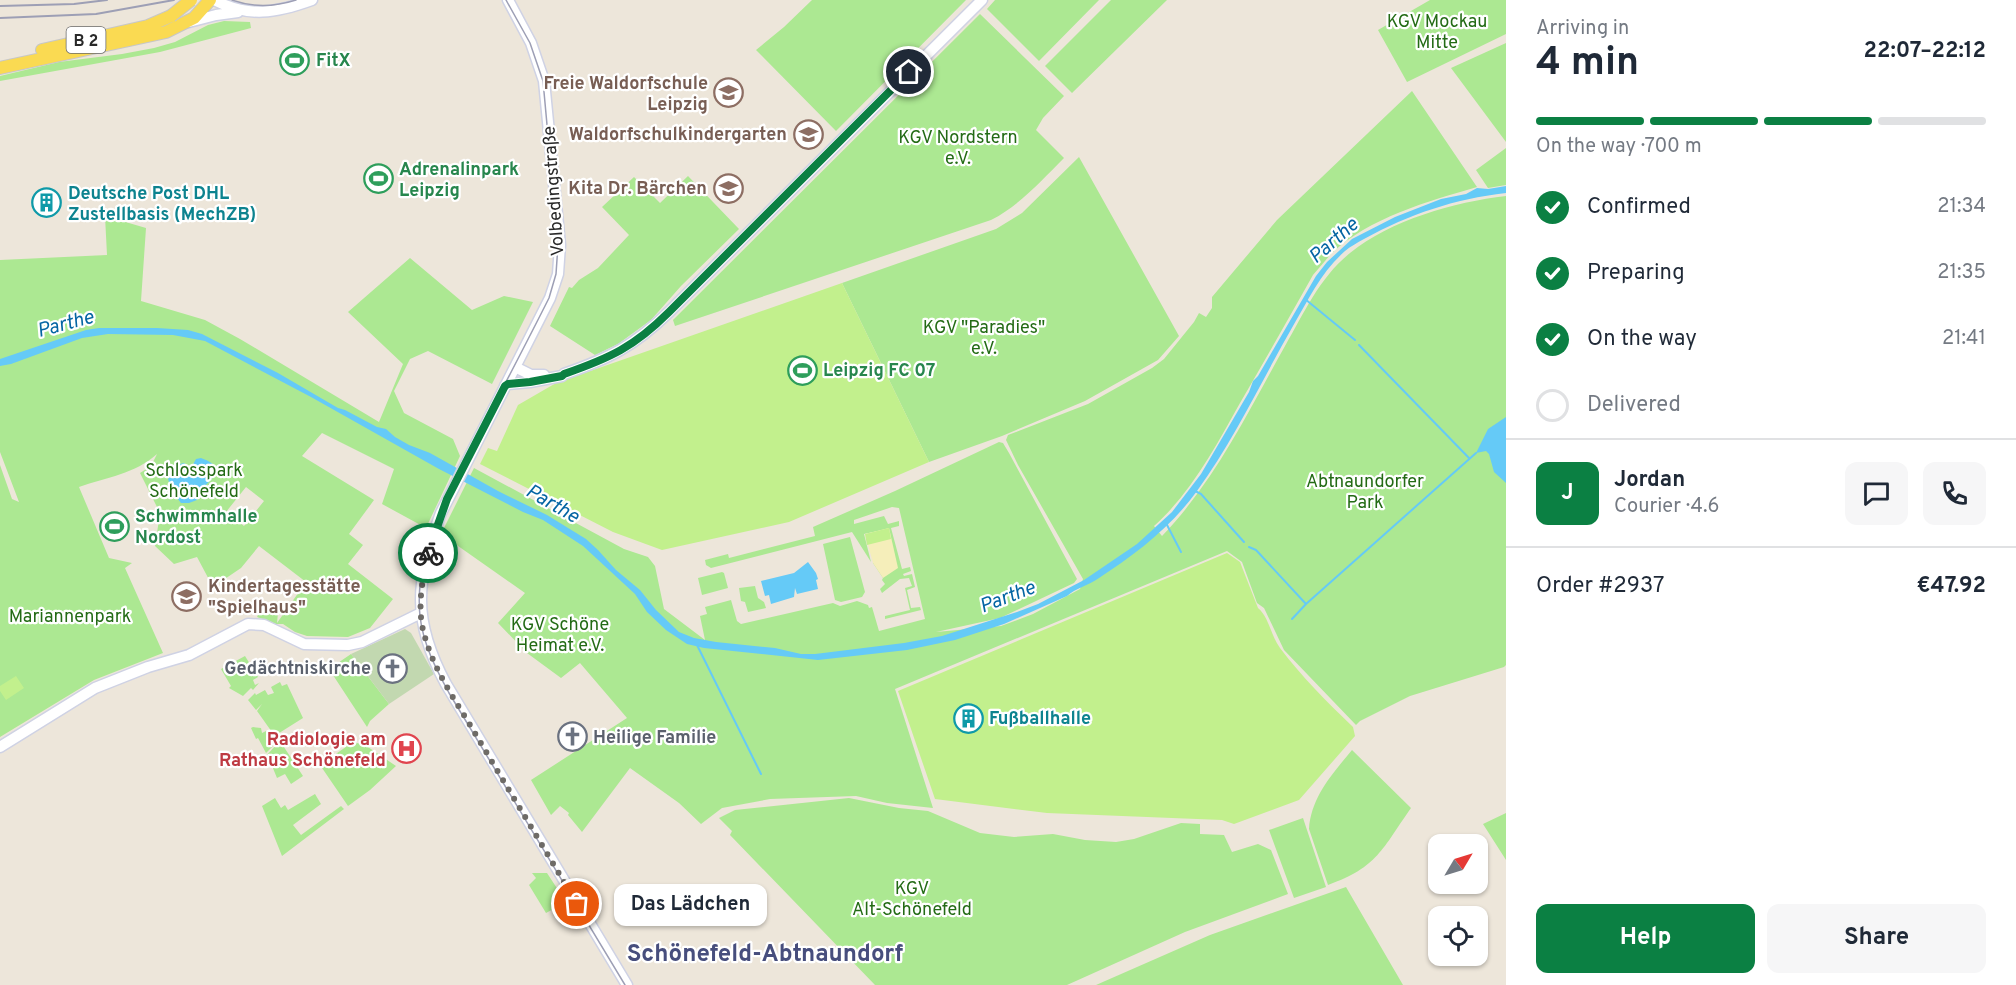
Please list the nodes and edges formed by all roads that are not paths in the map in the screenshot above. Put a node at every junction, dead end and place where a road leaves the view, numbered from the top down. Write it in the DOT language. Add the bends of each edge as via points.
graph roads {
  1 [pos="191,0"];
  2 [pos="212,0"];
  3 [pos="508,0"];
  4 [pos="982,0"];
  5 [pos="306,2"];
  6 [pos="244,11"];
  7 [pos="184,24"];
  8 [pos="0,60"];
  9 [pos="0,68"];
  10 [pos="515,367"];
  11 [pos="564,374"];
  12 [pos="505,386"];
  13 [pos="421,613"];
  14 [pos="0,747"];
  15 [pos="627,985"];
  1 -- 8 [label="main road, B 2, bridge" via="171,16 148,26"];
  2 -- 6 [label="main road"];
  2 -- 7 [label="main road, B 2"];
  3 -- 10 [label="main road, Volbedingstraße" via="531,43 544,81 560,245 558,274 550,298"];
  4 -- 11 [label="main road" via="657,325 616,354"];
  5 -- 6 [label="main road" via="273,12"];
  6 -- 7 [label="main road"];
  7 -- 9 [label="main road, B 2" via="130,41"];
  10 -- 11 [label="main road" via="535,376"];
  10 -- 12 [label="main road, Volbedingstraße"];
  11 -- 12 [label="main road"];
  12 -- 13 [label="main road, Volbedingstraße" via="441,513 430,543"];
  13 -- 14 [label="main road" via="362,642 341,645 304,644 264,625 248,624 177,660 95,687"];
  13 -- 15 [label="main road, Volbedingstraße" via="426,641 446,684"];
}
